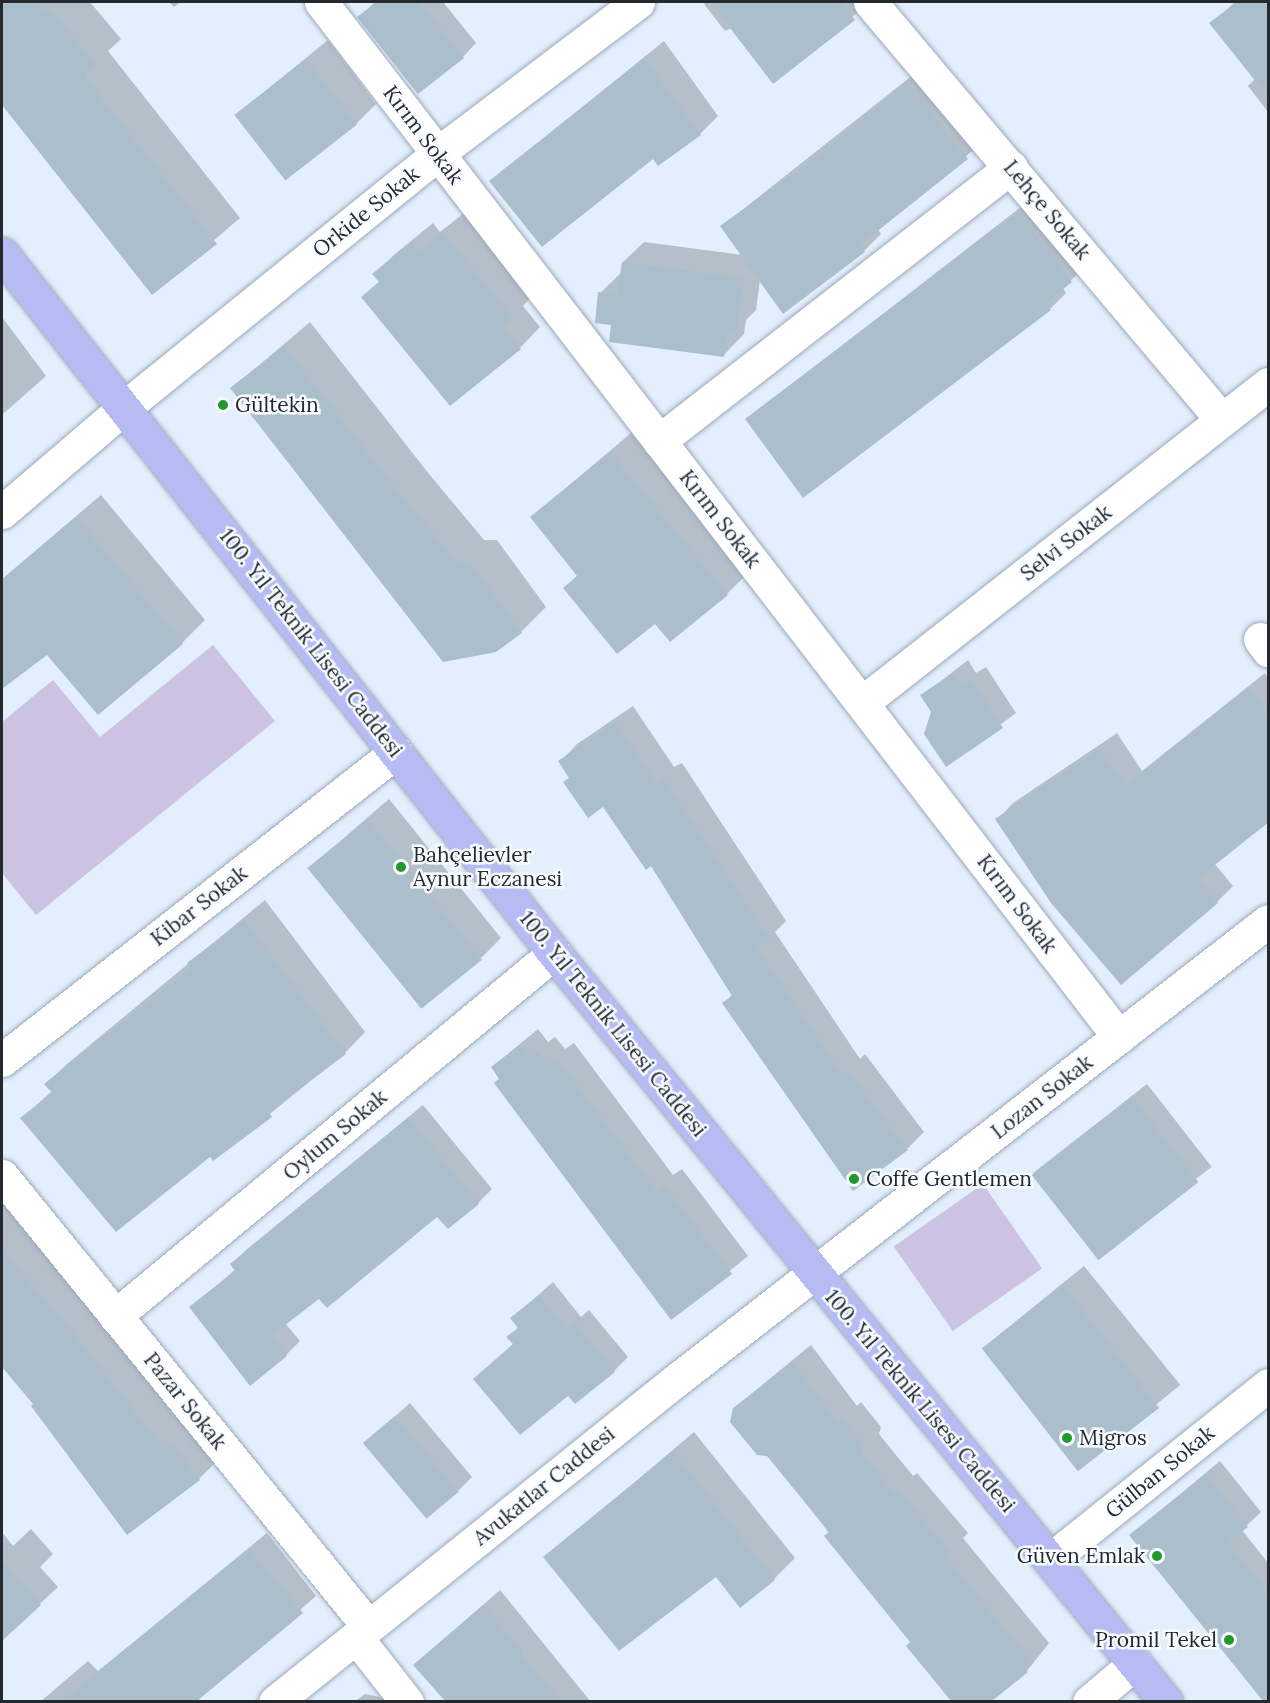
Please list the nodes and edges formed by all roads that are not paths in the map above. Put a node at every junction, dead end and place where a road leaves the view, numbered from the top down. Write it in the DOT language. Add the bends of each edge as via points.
graph roads {
  1 [pos="321,2"];
  2 [pos="638,2"];
  3 [pos="870,2"];
  4 [pos="437,154"];
  5 [pos="1011,167"];
  6 [pos="2,254"];
  7 [pos="1269,384"];
  8 [pos="125,407"];
  9 [pos="1222,420"];
  10 [pos="659,441"];
  11 [pos="2,512"];
  12 [pos="863,702"];
  13 [pos="396,752"];
  14 [pos="1269,921"];
  15 [pos="554,953"];
  16 [pos="1119,1037"];
  17 [pos="2,1060"];
  18 [pos="2,1176"];
  19 [pos="815,1274"];
  20 [pos="116,1316"];
  21 [pos="1269,1385"];
  22 [pos="1051,1559"];
  23 [pos="362,1631"];
  24 [pos="1135,1663"];
  25 [pos="275,1701"];
  26 [pos="406,1701"];
  27 [pos="1089,1701"];
  28 [pos="1166,1701"];
  1 -- 4 [label="street, Kırım Sokak"];
  2 -- 4 [label="street, Orkide Sokak"];
  3 -- 5 [label="street, Lehçe Sokak"];
  4 -- 8 [label="street, Orkide Sokak"];
  4 -- 10 [label="street, Kırım Sokak"];
  5 -- 9 [label="street, Lehçe Sokak"];
  5 -- 10 [label="street"];
  6 -- 8 [label="main road, 100. Yıl Teknik Lisesi Caddesi"];
  7 -- 9 [label="street, Selvi Sokak"];
  8 -- 11 [label="street, Orkide Sokak"];
  8 -- 13 [label="main road, 100. Yıl Teknik Lisesi Caddesi"];
  9 -- 12 [label="street, Selvi Sokak"];
  10 -- 12 [label="street, Kırım Sokak"];
  12 -- 16 [label="street, Kırım Sokak"];
  13 -- 15 [label="main road, 100. Yıl Teknik Lisesi Caddesi"];
  13 -- 17 [label="street, Kibar Sokak"];
  14 -- 16 [label="street, Lozan Sokak"];
  15 -- 19 [label="main road, 100. Yıl Teknik Lisesi Caddesi"];
  15 -- 20 [label="street, Oylum Sokak"];
  16 -- 19 [label="street, Lozan Sokak"];
  18 -- 20 [label="street, Pazar Sokak"];
  19 -- 22 [label="main road, 100. Yıl Teknik Lisesi Caddesi"];
  19 -- 23 [label="street, Avukatlar Caddesi"];
  20 -- 23 [label="street, Pazar Sokak"];
  21 -- 22 [label="street, Gülban Sokak"];
  22 -- 24 [label="main road, 100. Yıl Teknik Lisesi Caddesi"];
  23 -- 25 [label="street, Avukatlar Caddesi"];
  23 -- 26 [label="street, Pazar Sokak"];
  24 -- 27 [label="street"];
  24 -- 28 [label="main road, 100. Yıl Teknik Lisesi Caddesi"];
}
